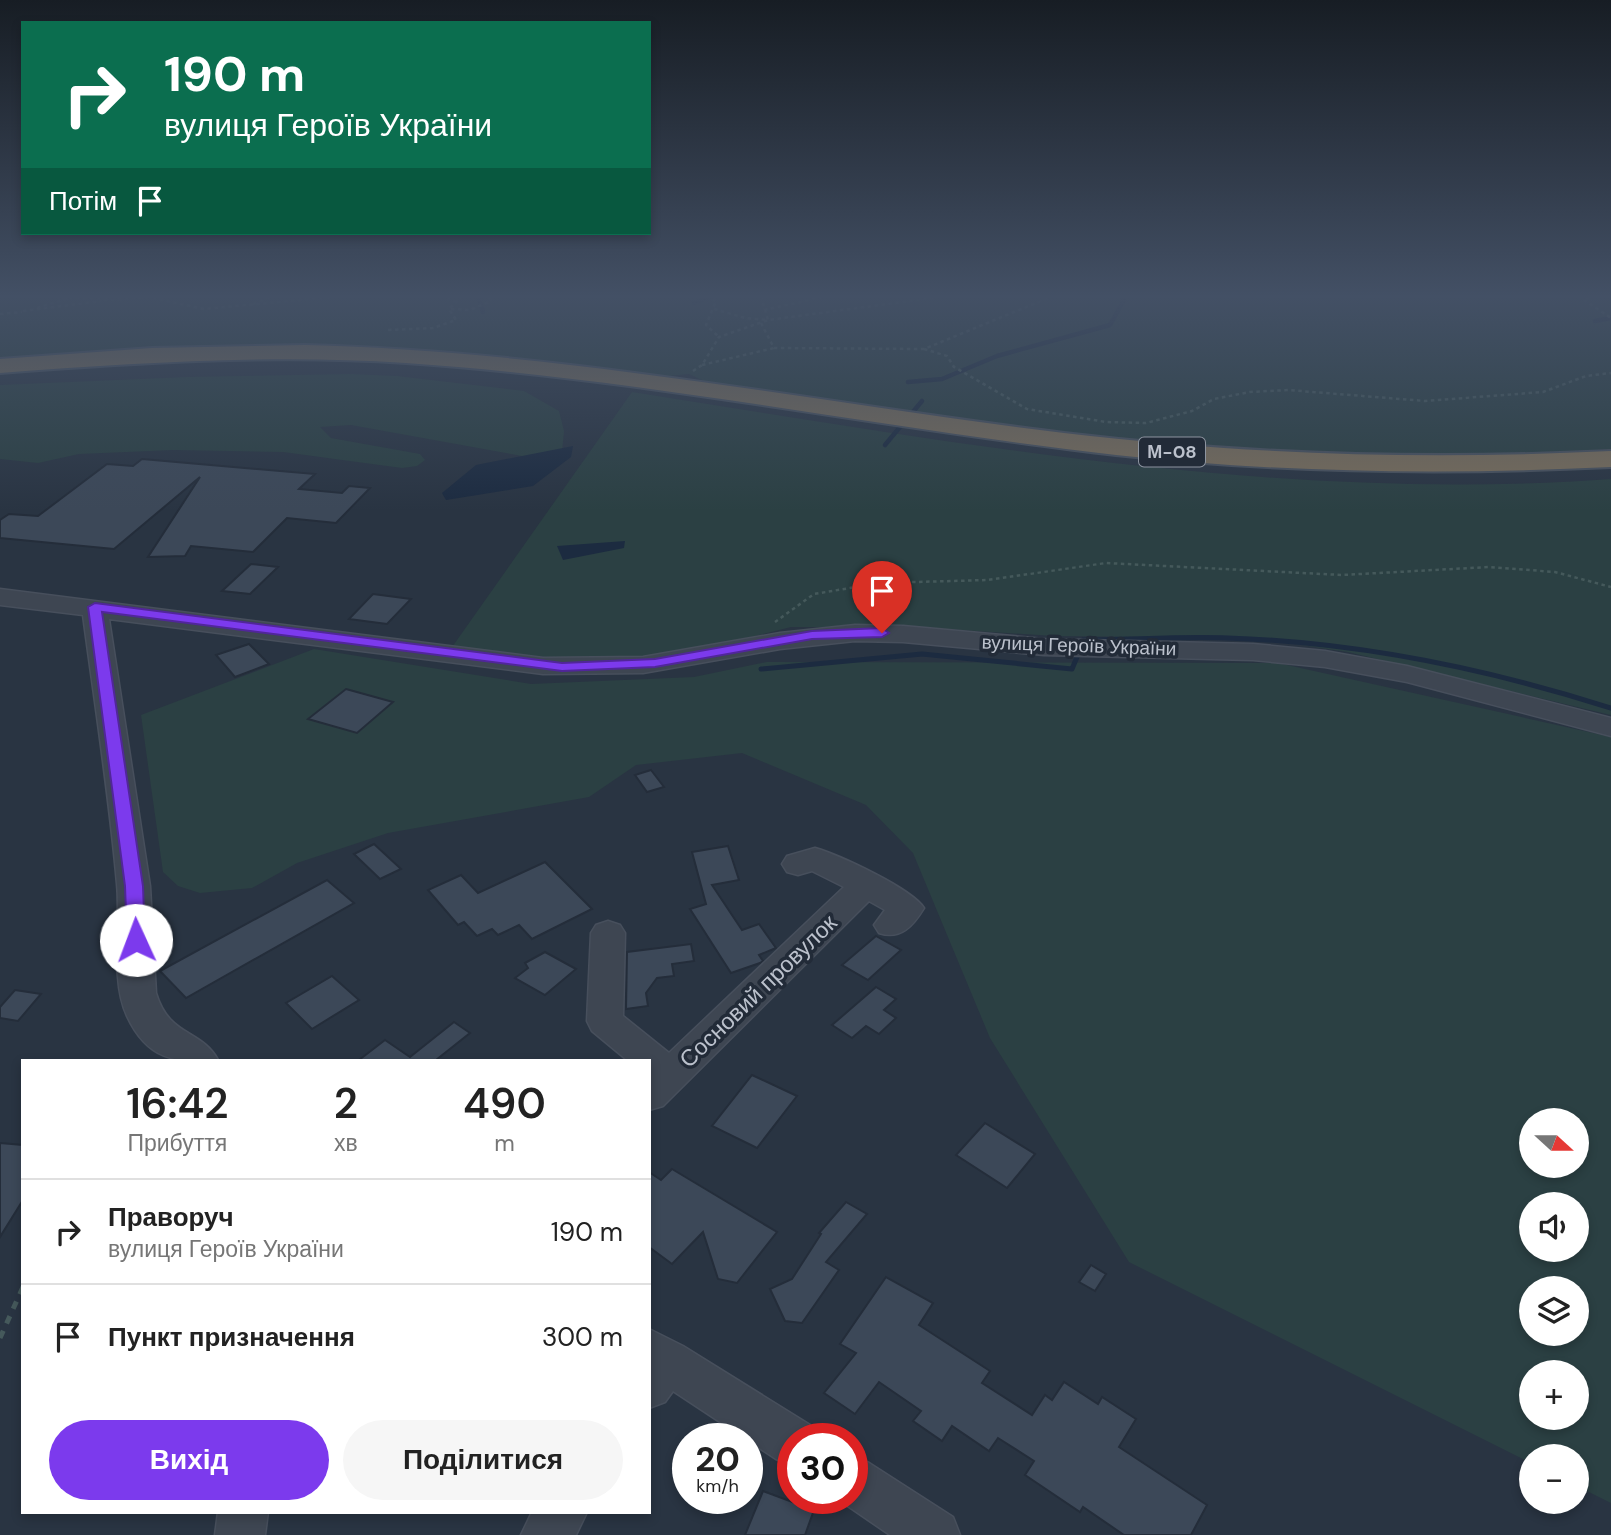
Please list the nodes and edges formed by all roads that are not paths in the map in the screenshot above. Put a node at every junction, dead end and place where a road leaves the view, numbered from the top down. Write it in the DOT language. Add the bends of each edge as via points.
graph roads {
  1 [pos="534,368"];
  2 [pos="1611,459"];
  3 [pos="0,597"];
  4 [pos="95,607"];
  5 [pos="1611,727"];
  6 [pos="798,864"];
  7 [pos="866,886"];
  8 [pos="891,925"];
  9 [pos="608,933"];
  10 [pos="197,1059"];
  11 [pos="637,1059"];
  12 [pos="659,1085"];
  13 [pos="655,1366"];
  14 [pos="777,1433"];
  15 [pos="868,1491"];
  16 [pos="243,1514"];
  17 [pos="561,1514"];
  18 [pos="240,1535"];
  19 [pos="546,1535"];
  20 [pos="935,1535"];
  1 -- 2 [label="highway, М-08" via="926,423 1223,456 1429,465"];
  3 -- 4 [label="street, вулиця Героїв України"];
  4 -- 5 [label="street, вулиця Героїв України" via="543,666 655,663 812,635 907,632 1040,647 1284,654 1401,673"];
  4 -- 10 [label="street" via="134,886 138,993 144,1014 162,1036"];
  6 -- 7 [label="street" via="815,859"];
  7 -- 8 [label="street" via="907,908"];
  7 -- 12 [label="street, Сосновий провулок"];
  9 -- 11 [label="street" via="605,1021"];
  13 -- 14 [label="street"];
  15 -- 20 [label="street"];
  16 -- 18 [label="street"];
  17 -- 19 [label="street"];
}
